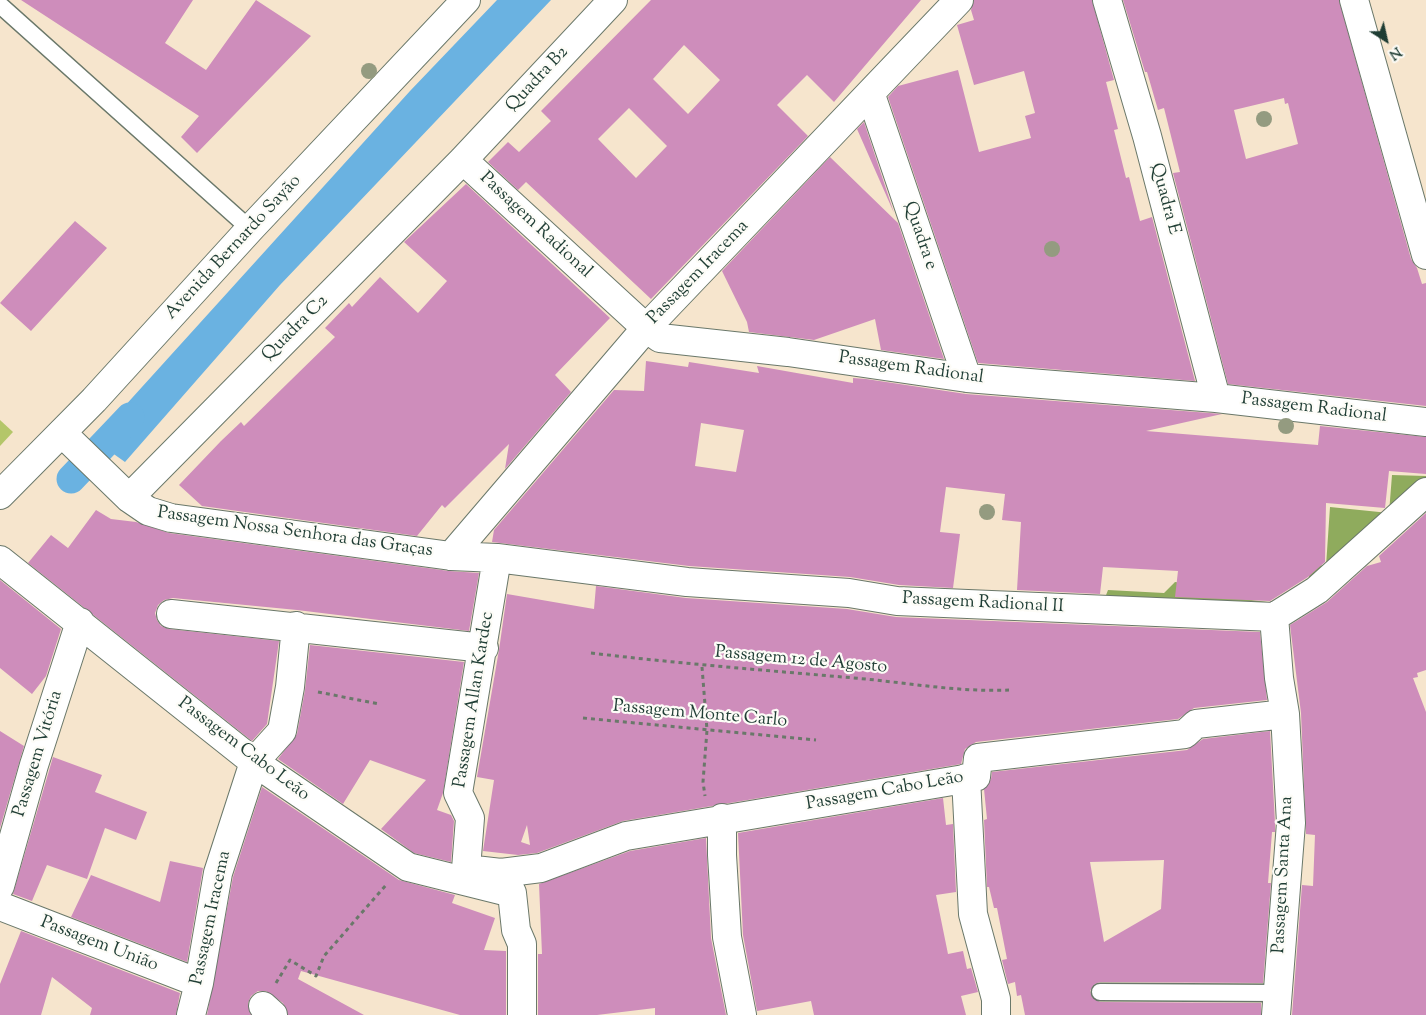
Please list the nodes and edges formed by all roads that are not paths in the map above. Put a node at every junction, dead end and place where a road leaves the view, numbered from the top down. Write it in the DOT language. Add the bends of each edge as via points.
graph roads {
  1 [pos="466,0"];
  2 [pos="612,0"];
  3 [pos="959,0"];
  4 [pos="1107,0"];
  5 [pos="1354,0"];
  6 [pos="0,5"];
  7 [pos="871,95"];
  8 [pos="463,160"];
  9 [pos="250,229"];
  10 [pos="1426,255"];
  11 [pos="646,328"];
  12 [pos="967,378"];
  13 [pos="1216,398"];
  14 [pos="1426,422"];
  15 [pos="70,442"];
  16 [pos="1426,492"];
  17 [pos="0,495"];
  18 [pos="129,498"];
  19 [pos="450,556"];
  20 [pos="497,558"];
  21 [pos="4,562"];
  22 [pos="171,614"];
  23 [pos="1274,617"];
  24 [pos="80,622"];
  25 [pos="296,626"];
  26 [pos="484,648"];
  27 [pos="1285,714"];
  28 [pos="254,762"];
  29 [pos="966,778"];
  30 [pos="722,818"];
  31 [pos="506,883"];
  32 [pos="0,886"];
  33 [pos="0,906"];
  34 [pos="199,983"];
  35 [pos="1100,992"];
  36 [pos="1277,1004"];
  37 [pos="191,1015"];
  38 [pos="522,1015"];
  39 [pos="742,1015"];
  40 [pos="996,1015"];
  1 -- 9 [label="street, Avenida Bernardo Sayão"];
  2 -- 8 [label="street, Quadra B2"];
  3 -- 7 [label="street, Passagem Iracema"];
  4 -- 13 [label="street, Quadra E" via="1148,136"];
  5 -- 10 [label="street"];
  6 -- 9 [label="lane"];
  7 -- 11 [label="street, Passagem Iracema"];
  7 -- 12 [label="street, Quadra e"];
  8 -- 11 [label="street, Passagem Radional"];
  8 -- 18 [label="street, Quadra C2"];
  9 -- 15 [label="street, Avenida Bernardo Sayão"];
  11 -- 12 [label="street, Passagem Radional" via="660,338 788,352"];
  11 -- 19 [label="street, Passagem Iracema"];
  12 -- 13 [label="street, Passagem Radional"];
  13 -- 14 [label="street, Passagem Radional"];
  15 -- 17 [label="street, Avenida Bernardo Sayão"];
  15 -- 18 [label="street, Passagem Nossa Senhora das Graças"];
  16 -- 23 [label="street" via="1317,590"];
  18 -- 19 [label="street, Passagem Nossa Senhora das Graças" via="148,511 172,518"];
  19 -- 20 [label="street, Passagem Nossa Senhora das Graças"];
  20 -- 23 [label="street, Passagem Radional II" via="687,582 831,592 897,601"];
  20 -- 26 [label="street, Passagem Allan Kardec"];
  21 -- 24 [label="street, Passagem Cabo Leão"];
  22 -- 25 [label="street"];
  23 -- 27 [label="street, Passagem Santa Ana"];
  24 -- 28 [label="street, Passagem Cabo Leão"];
  24 -- 32 [label="street, Passagem Vitória" via="34,765"];
  25 -- 26 [label="street"];
  25 -- 28 [label="street, Passagem Iracema" via="282,731"];
  26 -- 31 [label="street, Passagem Allan Kardec" via="458,793 470,818 466,869"];
  27 -- 29 [label="street, Passagem Cabo Leão" via="1196,724 1185,734 978,758 976,777"];
  27 -- 36 [label="street, Passagem Santa Ana" via="1291,823"];
  28 -- 31 [label="street, Passagem Cabo Leão" via="408,867"];
  28 -- 34 [label="street, Passagem Iracema" via="218,872"];
  29 -- 30 [label="street, Passagem Cabo Leão"];
  29 -- 40 [label="street" via="973,914 996,999"];
  30 -- 31 [label="street, Passagem Cabo Leão" via="626,836"];
  30 -- 39 [label="street" via="727,937"];
  31 -- 38 [label="street" via="522,944"];
  33 -- 34 [label="street, Passagem União"];
  34 -- 37 [label="street, Passagem Iracema"];
  35 -- 36 [label="lane"];
}
